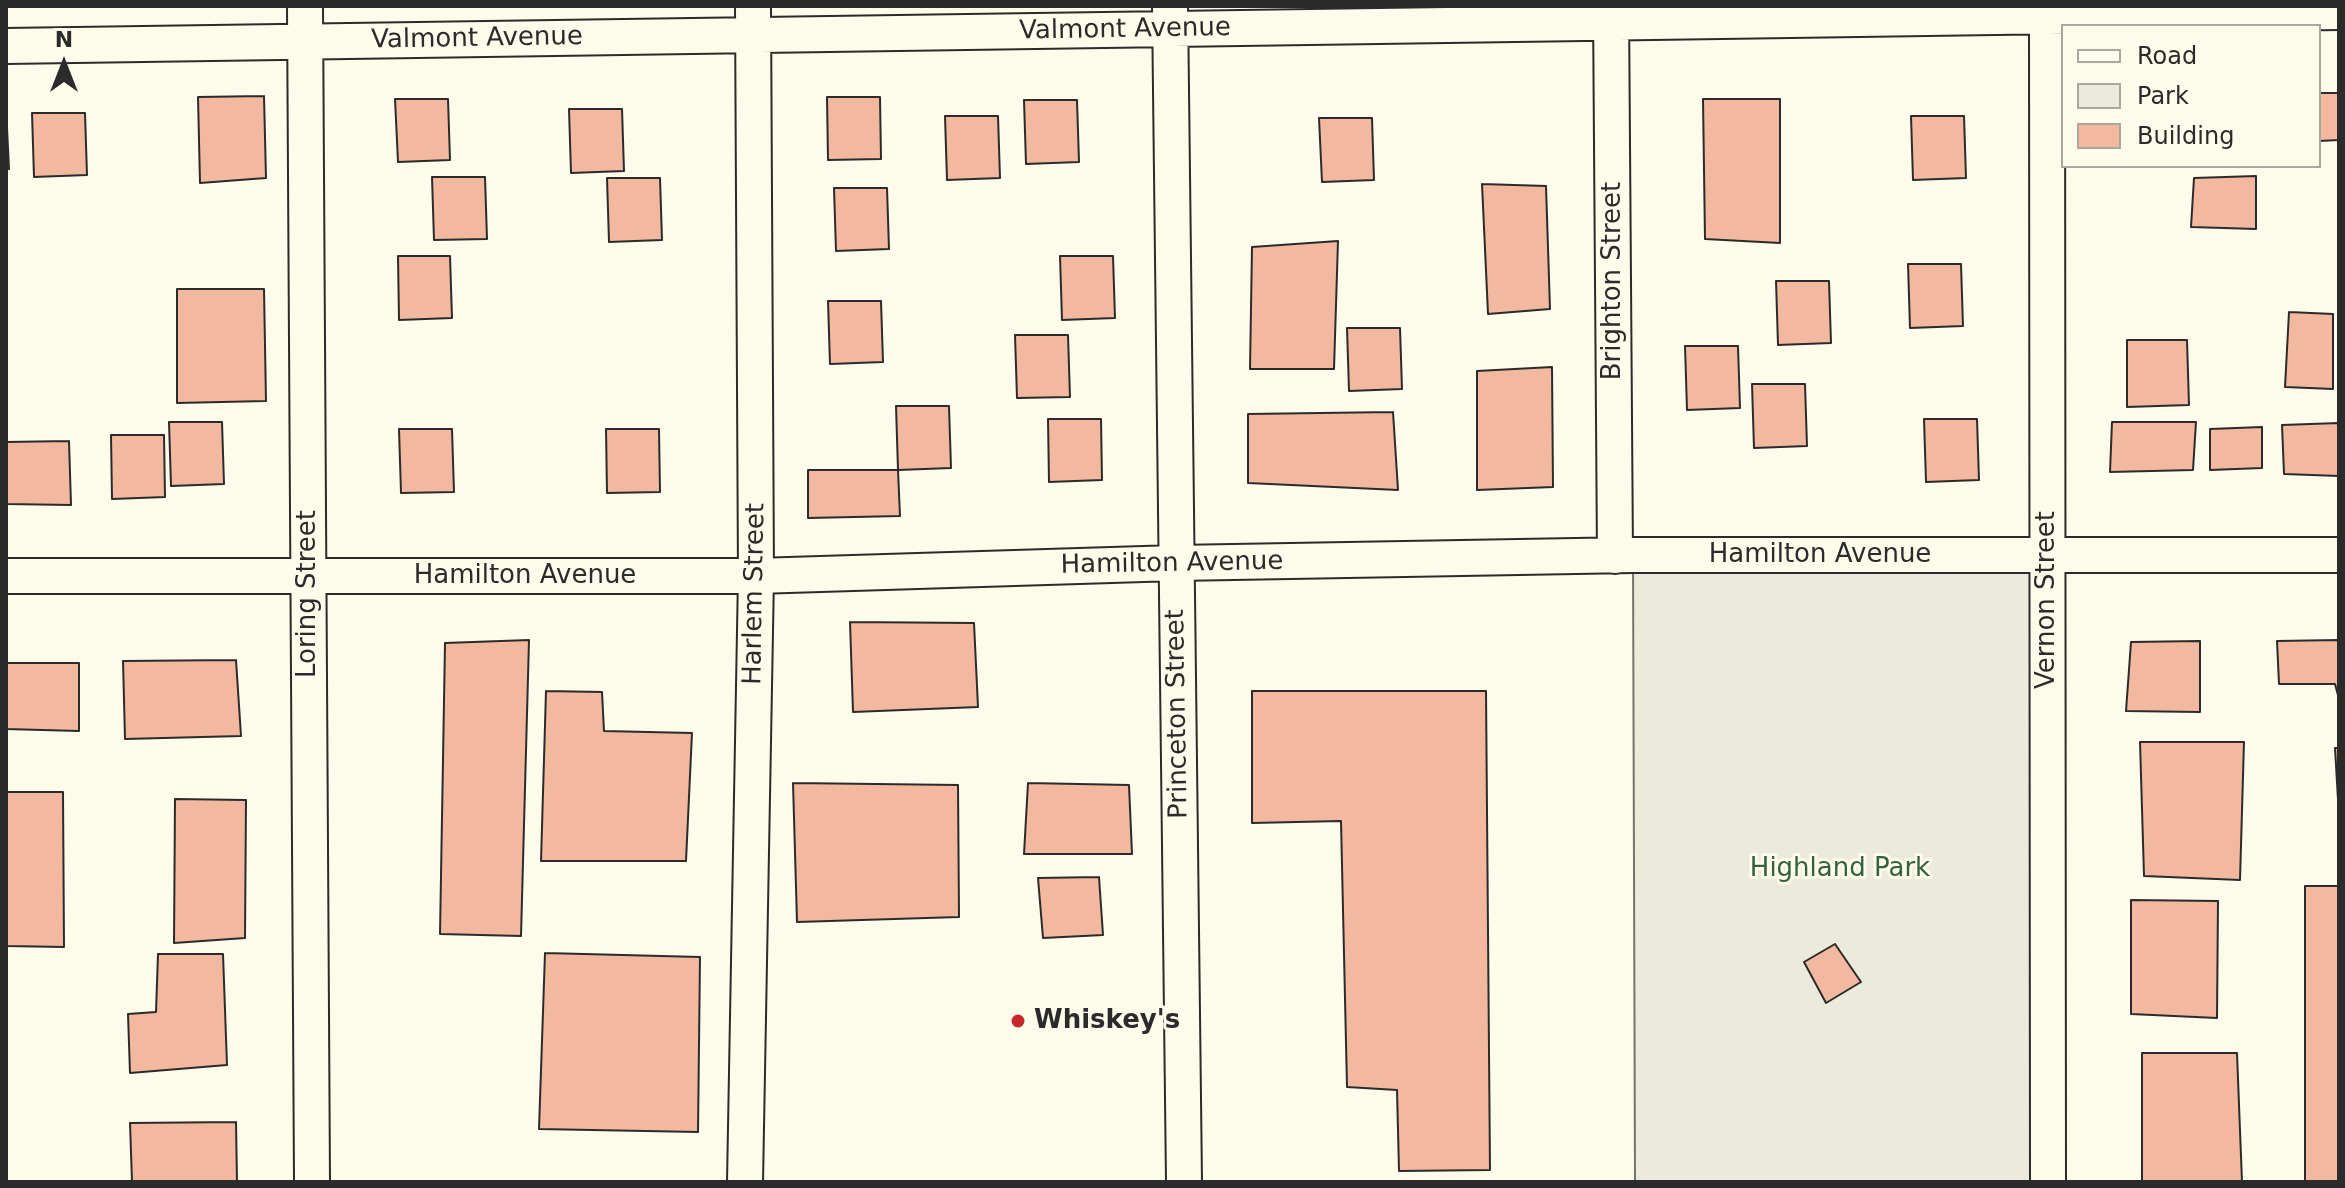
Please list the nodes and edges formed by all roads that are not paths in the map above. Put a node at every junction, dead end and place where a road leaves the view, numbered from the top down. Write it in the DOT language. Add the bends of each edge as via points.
graph roads {
  1 [pos="305,6"];
  2 [pos="2339,12"];
  3 [pos="1612,14"];
  4 [pos="2047,17"];
  5 [pos="1170,18"];
  6 [pos="753,20"];
  7 [pos="305,41"];
  8 [pos="6,46"];
  9 [pos="2046,555"];
  10 [pos="2339,555"];
  11 [pos="1615,556"];
  12 [pos="1176,563"];
  13 [pos="6,576"];
  14 [pos="308,576"];
  15 [pos="756,576"];
  16 [pos="312,1182"];
  17 [pos="745,1182"];
  18 [pos="1184,1182"];
  19 [pos="2048,1182"];
  1 -- 7 [label="street, Loring Street"];
  2 -- 4 [label="street, Valmont Avenue"];
  3 -- 4 [label="street, Valmont Avenue"];
  3 -- 5 [label="street, Valmont Avenue"];
  3 -- 11 [label="street, Brighton Street"];
  4 -- 9 [label="street, Vernon Street"];
  5 -- 6 [label="street, Valmont Avenue"];
  5 -- 12 [label="street, Princeton Street"];
  6 -- 7 [label="street, Valmont Avenue"];
  6 -- 15 [label="street, Harlem Street"];
  7 -- 8 [label="street, Valmont Avenue"];
  7 -- 14 [label="street, Loring Street"];
  9 -- 10 [label="street, Hamilton Avenue"];
  9 -- 11 [label="street, Hamilton Avenue"];
  9 -- 19 [label="street, Vernon Street"];
  11 -- 12 [label="street, Hamilton Avenue"];
  12 -- 15 [label="street, Hamilton Avenue"];
  12 -- 18 [label="street, Princeton Street"];
  13 -- 14 [label="street, Hamilton Avenue"];
  14 -- 15 [label="street, Hamilton Avenue"];
  14 -- 16 [label="street, Loring Street"];
  15 -- 17 [label="street, Harlem Street"];
}
